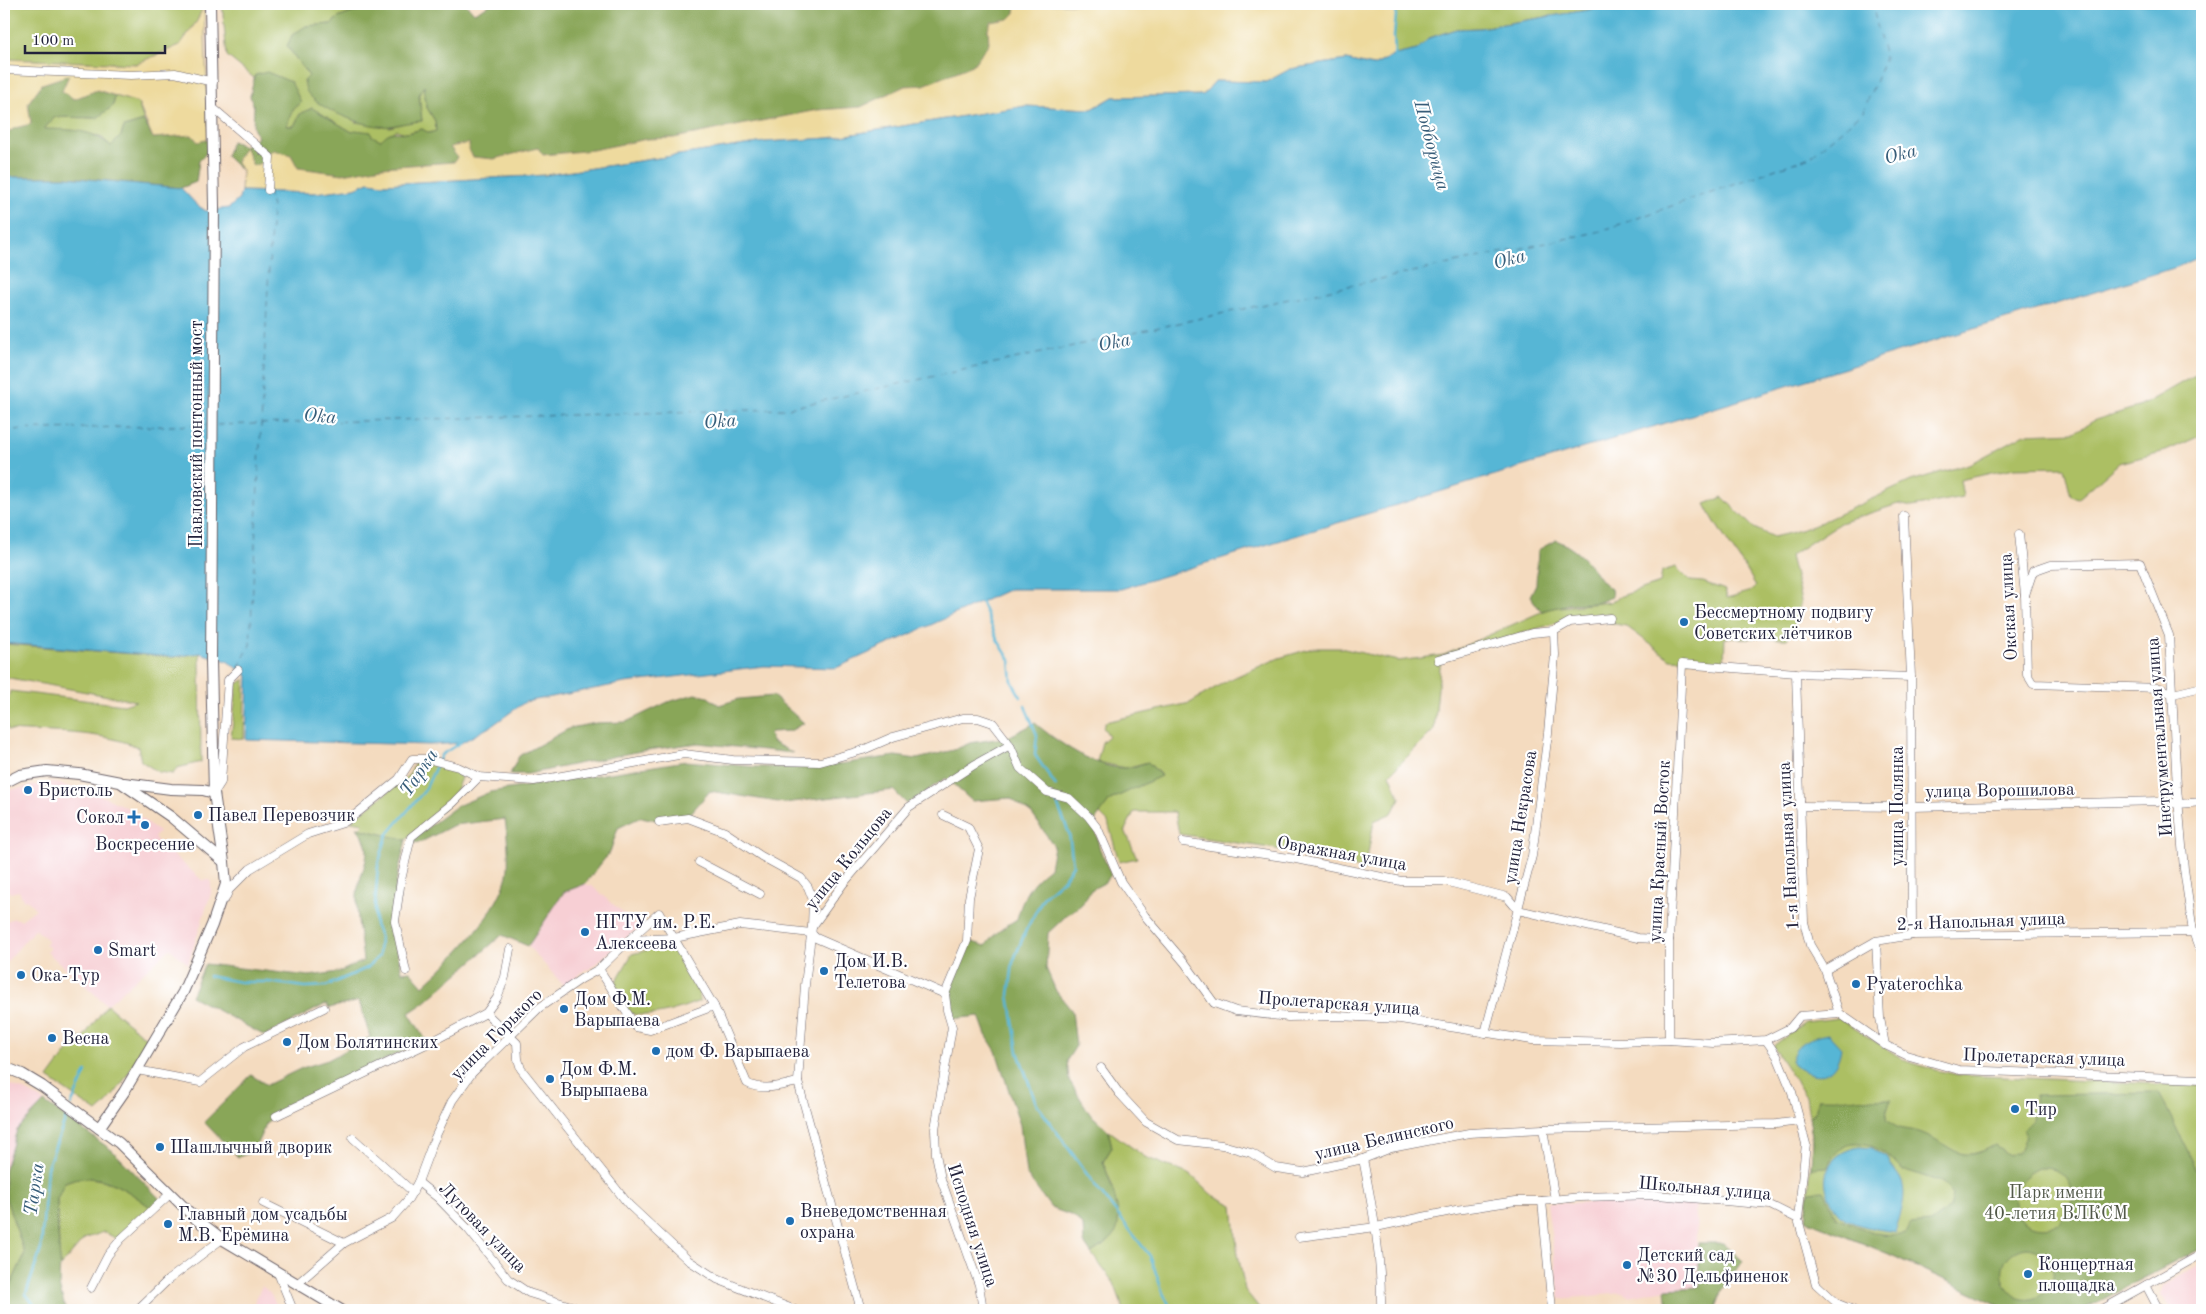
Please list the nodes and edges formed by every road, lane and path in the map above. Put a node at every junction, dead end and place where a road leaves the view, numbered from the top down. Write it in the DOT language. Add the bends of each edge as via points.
graph roads {
  1 [pos="210,4"];
  2 [pos="4,70"];
  3 [pos="213,82"];
  4 [pos="213,108"];
  5 [pos="268,190"];
  6 [pos="1904,516"];
  7 [pos="2019,534"];
  8 [pos="2025,595"];
  9 [pos="1610,618"];
  10 [pos="1554,631"];
  11 [pos="1438,660"];
  12 [pos="238,670"];
  13 [pos="1796,673"];
  14 [pos="1911,677"];
  15 [pos="2202,687"];
  16 [pos="2173,694"];
  17 [pos="1010,745"];
  18 [pos="479,777"];
  19 [pos="120,782"];
  20 [pos="4,784"];
  21 [pos="214,793"];
  22 [pos="2202,802"];
  23 [pos="2178,804"];
  24 [pos="1799,806"];
  25 [pos="1912,807"];
  26 [pos="943,815"];
  27 [pos="659,822"];
  28 [pos="1183,842"];
  29 [pos="224,862"];
  30 [pos="699,862"];
  31 [pos="760,894"];
  32 [pos="1518,910"];
  33 [pos="218,911"];
  34 [pos="812,930"];
  35 [pos="2193,932"];
  36 [pos="1912,936"];
  37 [pos="674,938"];
  38 [pos="629,940"];
  39 [pos="1669,940"];
  40 [pos="1876,941"];
  41 [pos="510,949"];
  42 [pos="2202,951"];
  43 [pos="599,969"];
  44 [pos="1825,970"];
  45 [pos="406,971"];
  46 [pos="945,994"];
  47 [pos="714,1006"];
  48 [pos="324,1008"];
  49 [pos="486,1013"];
  50 [pos="1839,1013"];
  51 [pos="1485,1033"];
  52 [pos="511,1035"];
  53 [pos="1669,1040"];
  54 [pos="1766,1040"];
  55 [pos="1885,1045"];
  56 [pos="4,1067"];
  57 [pos="1101,1068"];
  58 [pos="137,1070"];
  59 [pos="2202,1079"];
  60 [pos="798,1082"];
  61 [pos="276,1116"];
  62 [pos="1800,1121"];
  63 [pos="99,1128"];
  64 [pos="1543,1129"];
  65 [pos="353,1138"];
  66 [pos="1363,1159"];
  67 [pos="418,1182"];
  68 [pos="413,1192"];
  69 [pos="170,1194"];
  70 [pos="1555,1200"];
  71 [pos="1542,1202"];
  72 [pos="263,1203"];
  73 [pos="1798,1220"];
  74 [pos="1376,1227"];
  75 [pos="1299,1237"];
  76 [pos="222,1239"];
  77 [pos="344,1243"];
  78 [pos="2202,1254"];
  79 [pos="277,1272"];
  80 [pos="297,1284"];
  81 [pos="2146,1285"];
  82 [pos="91,1288"];
  83 [pos="137,1310"];
  84 [pos="293,1310"];
  85 [pos="341,1310"];
  86 [pos="584,1310"];
  87 [pos="795,1310"];
  88 [pos="862,1310"];
  89 [pos="983,1310"];
  90 [pos="1381,1310"];
  91 [pos="1552,1310"];
  92 [pos="1854,1310"];
  93 [pos="2101,1310"];
  94 [pos="2159,1310"];
  1 -- 3 [label="main road, Павловский понтонный мост"];
  2 -- 3 [label="street" via="131,75 175,73"];
  3 -- 4 [label="main road, Павловский понтонный мост"];
  4 -- 5 [label="street" via="270,157"];
  4 -- 21 [label="main road, Павловский понтонный мост"];
  6 -- 14 [label="street, улица Полянка"];
  7 -- 8 [label="street, Окская улица"];
  8 -- 16 [label="street, Окская улица" via="2027,674 2033,684 2159,688"];
  8 -- 16 [label="street, Инструментальная улица" via="2033,570 2050,565 2140,563 2170,635"];
  9 -- 10 [label="street" via="1570,622"];
  10 -- 11 [label="street" via="1532,633"];
  10 -- 32 [label="street, улица Некрасова" via="1548,733 1532,856"];
  12 -- 21 [label="street" via="228,680 221,782"];
  13 -- 14 [label="street"];
  13 -- 24 [label="street, 1-я Напольная улица"];
  13 -- 39 [label="street, улица Красный Восток" via="1682,664"];
  14 -- 25 [label="street, улица Полянка"];
  15 -- 16 [label="street, Окская улица"];
  16 -- 23 [label="street, Инструментальная улица"];
  17 -- 18 [label="street, Пролетарская улица" via="993,723 963,718 820,762 733,760 684,754 534,781"];
  17 -- 34 [label="street, улица Кольцова" via="909,807 842,884"];
  17 -- 51 [label="street, Пролетарская улица" via="1020,768 1047,792 1069,798 1093,822 1121,882 1214,1003 1236,1011 1288,1018 1400,1019"];
  18 -- 33 [label="street" via="427,759 412,759 399,779 343,823 308,834 250,869 229,890"];
  18 -- 45 [label="street" via="453,803 410,837 395,920"];
  19 -- 20 [label="main road" via="47,771 20,775"];
  19 -- 21 [label="main road"];
  19 -- 29 [label="main road" via="170,816"];
  21 -- 29 [label="main road, Павловский понтонный мост"];
  22 -- 23 [label="street, улица Ворошилова"];
  23 -- 25 [label="street, улица Ворошилова" via="2162,801"];
  23 -- 35 [label="street, Инструментальная улица"];
  24 -- 25 [label="street, улица Ворошилова"];
  24 -- 44 [label="street, 1-я Напольная улица" via="1804,922 1810,945"];
  25 -- 36 [label="street, улица Полянка"];
  26 -- 46 [label="street" via="968,827 979,849 969,898 967,941"];
  27 -- 34 [label="street, улица Кольцова" via="688,818 725,832 801,878 813,900"];
  28 -- 32 [label="street, Овражная улица" via="1296,859 1401,882 1444,881 1507,897"];
  29 -- 33 [label="main road, Павловский понтонный мост" via="226,884"];
  30 -- 31 [label="street"];
  32 -- 39 [label="street" via="1638,938"];
  32 -- 51 [label="street, улица Некрасова"];
  33 -- 58 [label="main road, Павловский понтонный мост" via="183,992"];
  34 -- 37 [label="street" via="740,925"];
  34 -- 46 [label="street" via="816,938"];
  34 -- 60 [label="street, улица Кольцова"];
  35 -- 36 [label="street, 2-я Напольная улица"];
  35 -- 42 [label="street, Инструментальная улица"];
  36 -- 40 [label="street, 2-я Напольная улица"];
  37 -- 38 [label="street"];
  37 -- 38 [label="street, улица Горького" via="659,912"];
  37 -- 47 [label="street"];
  38 -- 43 [label="street, улица Горького"];
  39 -- 53 [label="street, улица Красный Восток"];
  40 -- 44 [label="street"];
  40 -- 55 [label="street, 2-я Напольная улица" via="1880,1018"];
  41 -- 49 [label="street" via="505,977 497,998"];
  43 -- 47 [label="street" via="636,1027 650,1030"];
  43 -- 52 [label="street, улица Горького" via="561,991"];
  44 -- 50 [label="street, 1-я Напольная улица"];
  46 -- 89 [label="street, Исподняя улица" via="952,1027 935,1128 936,1154 941,1179 979,1285"];
  47 -- 60 [label="street" via="747,1083 765,1088"];
  48 -- 58 [label="street" via="244,1047 200,1082"];
  49 -- 52 [label="street"];
  49 -- 61 [label="street"];
  50 -- 54 [label="street" via="1800,1016 1790,1028"];
  50 -- 55 [label="street, Пролетарская улица"];
  51 -- 53 [label="street, Пролетарская улица" via="1532,1040"];
  52 -- 67 [label="street, улица Горького" via="472,1073 452,1101"];
  52 -- 87 [label="street" via="517,1042 521,1069 629,1205 688,1260 717,1279"];
  53 -- 54 [label="street, Пролетарская улица" via="1713,1043"];
  54 -- 62 [label="street" via="1777,1056"];
  55 -- 59 [label="street, Пролетарская улица" via="1906,1055 1959,1070"];
  56 -- 63 [label="main road" via="30,1078"];
  57 -- 66 [label="street, улица Белинского" via="1146,1122 1178,1140 1222,1145 1252,1153 1276,1168 1303,1172"];
  58 -- 63 [label="main road, Павловский понтонный мост"];
  60 -- 88 [label="street, улица Кольцова"];
  62 -- 64 [label="street, улица Белинского"];
  62 -- 73 [label="street" via="1806,1144"];
  63 -- 69 [label="main road" via="119,1143"];
  64 -- 66 [label="street, улица Белинского" via="1470,1133 1391,1148"];
  64 -- 70 [label="street"];
  65 -- 68 [label="street, Луговая улица"];
  66 -- 74 [label="street"];
  67 -- 68 [label="street, улица Горького"];
  67 -- 86 [label="street, Луговая улица" via="468,1229 508,1279 529,1293"];
  68 -- 77 [label="street, улица Горького" via="392,1218"];
  69 -- 76 [label="main road"];
  69 -- 82 [label="street" via="121,1238"];
  70 -- 71 [label="street, Школьная улица"];
  70 -- 73 [label="street, Школьная улица" via="1657,1195 1770,1205"];
  71 -- 74 [label="street, Школьная улица" via="1516,1200"];
  71 -- 91 [label="street"];
  72 -- 77 [label="street"];
  73 -- 92 [label="street" via="1816,1284 1838,1304"];
  74 -- 75 [label="street, Школьная улица"];
  74 -- 90 [label="street" via="1382,1276"];
  76 -- 79 [label="main road"];
  76 -- 83 [label="street" via="168,1280"];
  77 -- 80 [label="street, улица Горького"];
  78 -- 81 [label="street"];
  79 -- 80 [label="main road"];
  79 -- 84 [label="street"];
  80 -- 85 [label="main road"];
  81 -- 93 [label="street"];
  81 -- 94 [label="street"];
}
